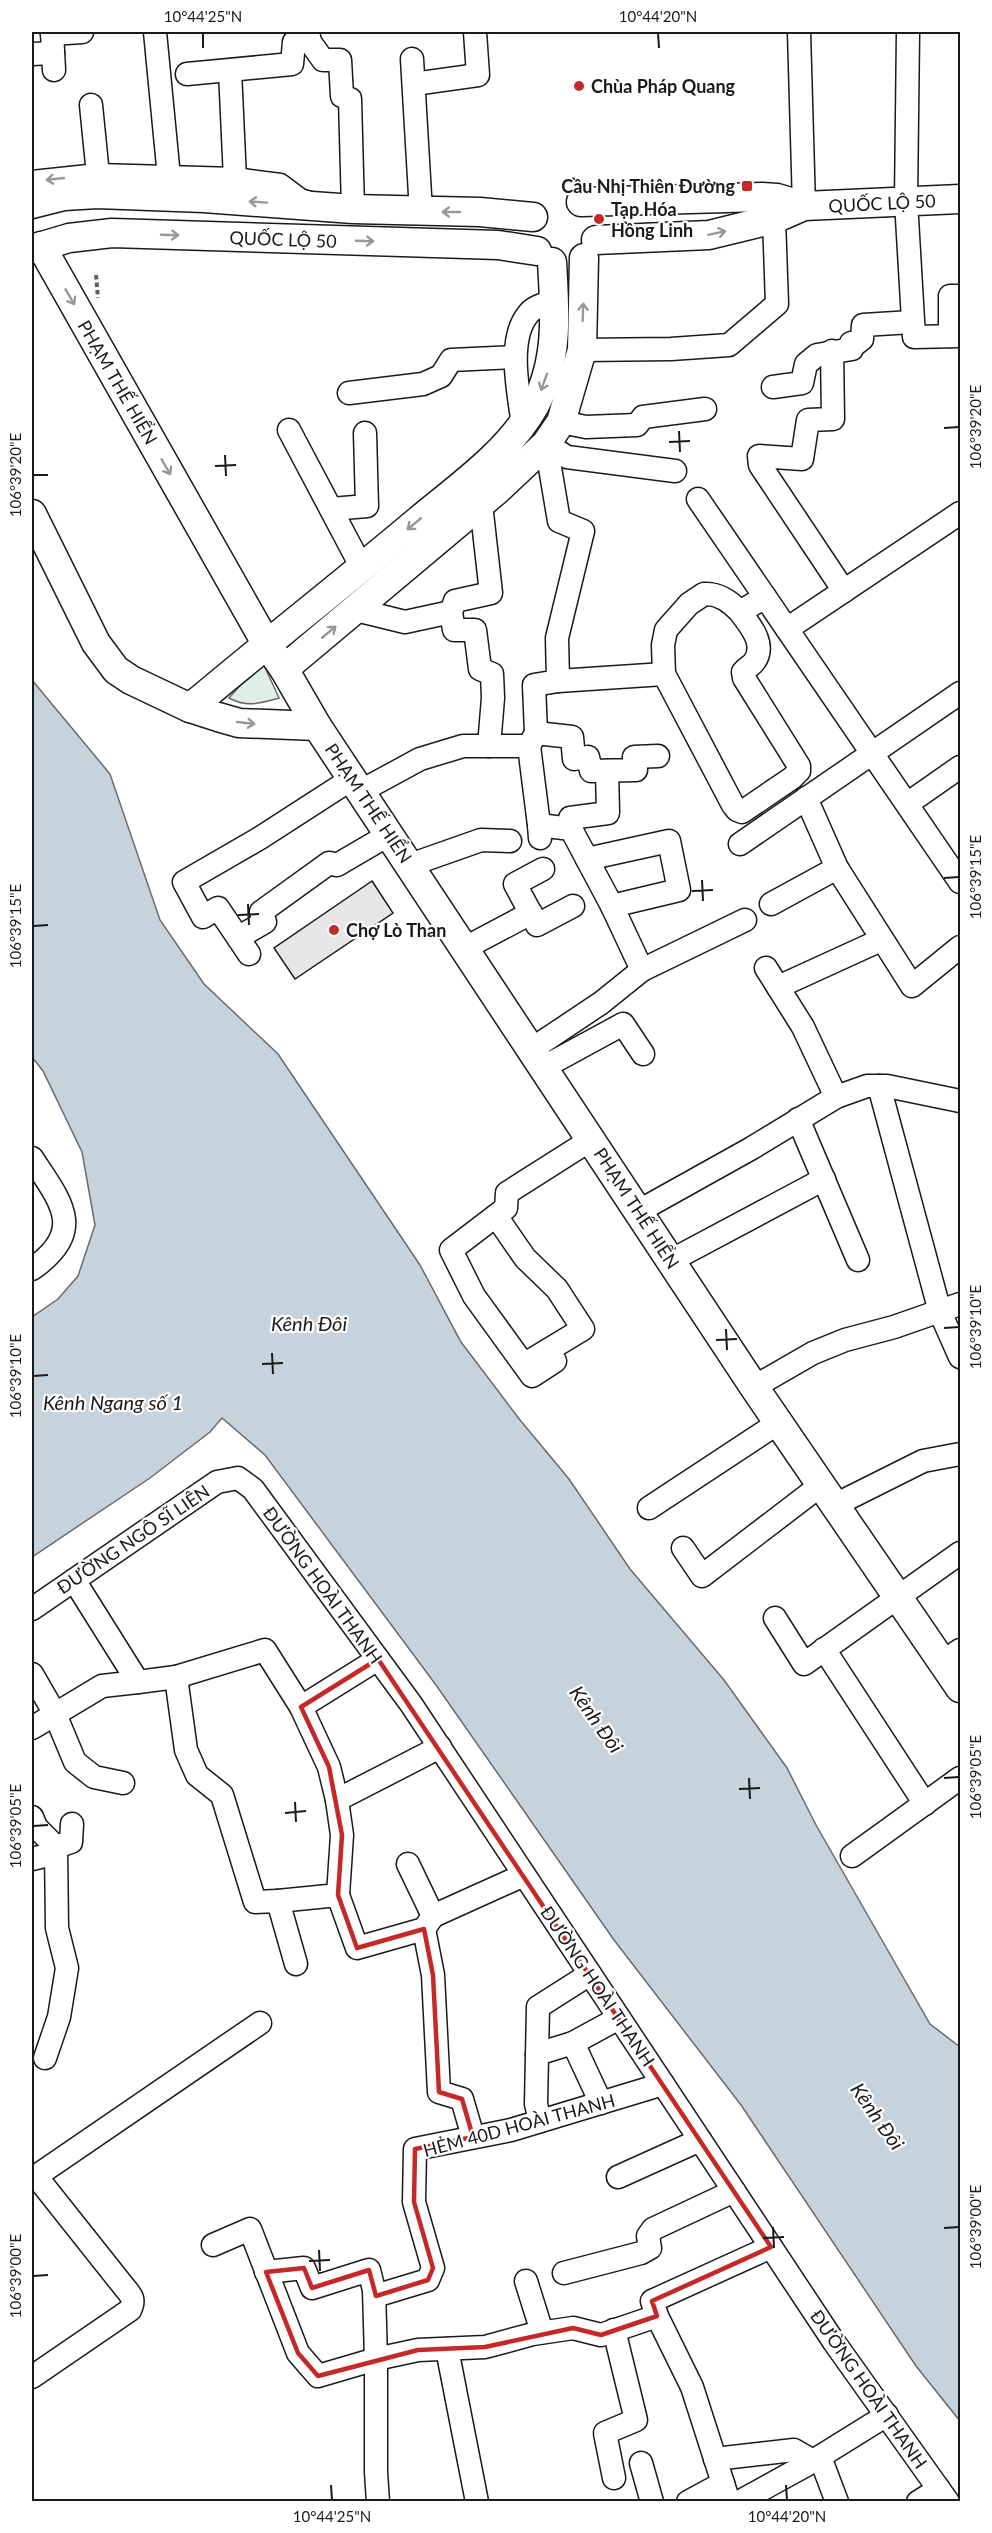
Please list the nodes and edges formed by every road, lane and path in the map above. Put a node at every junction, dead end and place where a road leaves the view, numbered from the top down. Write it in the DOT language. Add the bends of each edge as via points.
graph roads {
  1 [pos="82,32"];
  2 [pos="155,32"];
  3 [pos="475,32"];
  4 [pos="799,32"];
  5 [pos="908,32"];
  6 [pos="309,37"];
  7 [pos="49,48"];
  8 [pos="412,59"];
  9 [pos="230,71"];
  10 [pos="187,74"];
  11 [pos="414,84"];
  12 [pos="91,105"];
  13 [pos="98,175"];
  14 [pos="169,177"];
  15 [pos="235,179"];
  16 [pos="32,182"];
  17 [pos="960,199"];
  18 [pos="906,201"];
  19 [pos="581,202"];
  20 [pos="32,204"];
  21 [pos="317,206"];
  22 [pos="804,206"];
  23 [pos="353,209"];
  24 [pos="421,212"];
  25 [pos="774,219"];
  26 [pos="538,239"];
  27 [pos="36,248"];
  28 [pos="590,249"];
  29 [pos="960,296"];
  30 [pos="554,301"];
  31 [pos="912,322"];
  32 [pos="955,336"];
  33 [pos="582,350"];
  34 [pos="832,351"];
  35 [pos="514,357"];
  36 [pos="773,387"];
  37 [pos="349,393"];
  38 [pos="705,409"];
  39 [pos="523,425"];
  40 [pos="289,430"];
  41 [pos="365,433"];
  42 [pos="553,433"];
  43 [pos="675,471"];
  44 [pos="485,489"];
  45 [pos="698,499"];
  46 [pos="331,509"];
  47 [pos="960,513"];
  48 [pos="32,514"];
  49 [pos="362,568"];
  50 [pos="844,591"];
  51 [pos="765,597"];
  52 [pos="356,610"];
  53 [pos="451,612"];
  54 [pos="740,612"];
  55 [pos="787,629"];
  56 [pos="266,643"];
  57 [pos="284,669"];
  58 [pos="664,674"];
  59 [pos="558,681"];
  60 [pos="960,693"];
  61 [pos="190,708"];
  62 [pos="317,726"];
  63 [pos="533,739"];
  64 [pos="489,746"];
  65 [pos="872,753"];
  66 [pos="658,756"];
  67 [pos="960,767"];
  68 [pos="607,771"];
  69 [pos="357,784"];
  70 [pos="783,785"];
  71 [pos="801,802"];
  72 [pos="907,804"];
  73 [pos="571,829"];
  74 [pos="390,834"];
  75 [pos="510,841"];
  76 [pos="740,844"];
  77 [pos="587,858"];
  78 [pos="410,865"];
  79 [pos="837,868"];
  80 [pos="543,869"];
  81 [pos="960,882"];
  82 [pos="771,904"];
  83 [pos="573,906"];
  84 [pos="612,906"];
  85 [pos="531,913"];
  86 [pos="745,920"];
  87 [pos="881,940"];
  88 [pos="960,947"];
  89 [pos="465,948"];
  90 [pos="642,970"];
  91 [pos="644,1054"];
  92 [pos="538,1058"];
  93 [pos="879,1086"];
  94 [pos="836,1097"];
  95 [pos="960,1101"];
  96 [pos="798,1119"];
  97 [pos="592,1139"];
  98 [pos="32,1158"];
  99 [pos="824,1179"];
  100 [pos="639,1211"];
  101 [pos="496,1216"];
  102 [pos="672,1260"];
  103 [pos="858,1260"];
  104 [pos="32,1269"];
  105 [pos="950,1308"];
  106 [pos="960,1357"];
  107 [pos="555,1361"];
  108 [pos="524,1364"];
  109 [pos="754,1387"];
  110 [pos="778,1423"];
  111 [pos="960,1454"];
  112 [pos="238,1478"];
  113 [pos="828,1495"];
  114 [pos="649,1508"];
  115 [pos="683,1548"];
  116 [pos="960,1553"];
  117 [pos="74,1580"];
  118 [pos="897,1596"];
  119 [pos="32,1609"];
  120 [pos="775,1618"];
  121 [pos="824,1649"];
  122 [pos="952,1656"];
  123 [pos="378,1659"];
  124 [pos="32,1674"];
  125 [pos="176,1677"];
  126 [pos="138,1682"];
  127 [pos="960,1688"];
  128 [pos="301,1707"];
  129 [pos="55,1714"];
  130 [pos="32,1728"];
  131 [pos="440,1747"];
  132 [pos="960,1778"];
  133 [pos="123,1783"];
  134 [pos="337,1800"];
  135 [pos="925,1804"];
  136 [pos="32,1817"];
  137 [pos="72,1824"];
  138 [pos="56,1850"];
  139 [pos="852,1856"];
  140 [pos="32,1859"];
  141 [pos="408,1864"];
  142 [pos="524,1875"];
  143 [pos="338,1895"];
  144 [pos="278,1901"];
  145 [pos="428,1923"];
  146 [pos="296,1964"];
  147 [pos="590,1974"];
  148 [pos="619,2018"];
  149 [pos="260,2023"];
  150 [pos="573,2043"];
  151 [pos="537,2054"];
  152 [pos="45,2058"];
  153 [pos="663,2084"];
  154 [pos="602,2103"];
  155 [pos="540,2121"];
  156 [pos="474,2138"];
  157 [pos="700,2140"];
  158 [pos="618,2176"];
  159 [pos="34,2178"];
  160 [pos="734,2191"];
  161 [pos="213,2245"];
  162 [pos="771,2247"];
  163 [pos="266,2272"];
  164 [pos="564,2273"];
  165 [pos="526,2281"];
  166 [pos="375,2296"];
  167 [pos="657,2316"];
  168 [pos="614,2330"];
  169 [pos="542,2332"];
  170 [pos="447,2349"];
  171 [pos="376,2359"];
  172 [pos="32,2378"];
  173 [pos="887,2415"];
  174 [pos="715,2459"];
  175 [pos="817,2459"];
  176 [pos="641,2463"];
  177 [pos="614,2478"];
  178 [pos="726,2492"];
  179 [pos="944,2495"];
  180 [pos="378,2502"];
  181 [pos="477,2502"];
  182 [pos="652,2502"];
  183 [pos="688,2502"];
  184 [pos="738,2502"];
  185 [pos="837,2502"];
  186 [pos="918,2502"];
  1 -- 7 [label="street"];
  2 -- 14 [label="street"];
  3 -- 11 [label="street" via="478,75"];
  4 -- 22 [label="street"];
  5 -- 18 [label="street"];
  6 -- 9 [label="street" via="294,42 292,64"];
  6 -- 23 [label="street" via="323,60 340,60 342,96 350,99"];
  8 -- 11 [label="street"];
  9 -- 10 [label="street"];
  9 -- 15 [label="street"];
  11 -- 24 [label="street"];
  12 -- 13 [label="street"];
  13 -- 14 [label="street"];
  13 -- 16 [label="street, one-way"];
  14 -- 15 [label="street"];
  15 -- 21 [label="street" via="280,185 300,200"];
  17 -- 18 [label="main road, QUỐC LỘ 50"];
  18 -- 22 [label="main road, QUỐC LỘ 50"];
  18 -- 31 [label="street"];
  19 -- 22 [label="main road, QUỐC LỘ 50" via="762,197"];
  19 -- 26 [label="main road" via="553,198 538,209"];
  19 -- 28 [label="main road" via="596,218"];
  21 -- 20 [label="main road, QUỐC LỘ 50, one-way" via="97,194 64,196"];
  21 -- 23 [label="main road, QUỐC LỘ 50"];
  22 -- 25 [label="main road, QUỐC LỘ 50"];
  23 -- 24 [label="main road, QUỐC LỘ 50"];
  26 -- 24 [label="main road, QUỐC LỘ 50, one-way" via="480,212"];
  28 -- 25 [label="main road, QUỐC LỘ 50, one-way" via="709,235"];
  25 -- 33 [label="street" via="777,304 729,345"];
  27 -- 26 [label="main road, QUỐC LỘ 50, one-way" via="69,238 111,233 498,246"];
  26 -- 28 [label="main road, QUỐC LỘ 50" via="563,264"];
  26 -- 30 [label="main road"];
  27 -- 56 [label="main road, PHẠM THẾ HIỂN, one-way"];
  33 -- 28 [label="main road, one-way"];
  29 -- 32 [label="street" via="950,296"];
  30 -- 35 [label="street" via="529,313"];
  30 -- 39 [label="main road, one-way" via="552,358"];
  31 -- 32 [label="street" via="914,338"];
  31 -- 34 [label="street" via="863,325 862,339 851,343 852,350"];
  33 -- 42 [label="main road"];
  34 -- 36 [label="street" via="806,363 802,383"];
  34 -- 50 [label="street" via="833,419 808,420 802,459 759,456 760,465"];
  35 -- 37 [label="street" via="451,360 441,376 423,384"];
  35 -- 39 [label="street"];
  38 -- 42 [label="street" via="643,417 637,424"];
  39 -- 44 [label="main road"];
  40 -- 46 [label="street"];
  41 -- 46 [label="street" via="367,506"];
  42 -- 43 [label="street" via="567,457"];
  42 -- 44 [label="main road"];
  42 -- 59 [label="street" via="559,521 583,531 557,638"];
  44 -- 49 [label="main road, one-way"];
  44 -- 52 [label="main road"];
  44 -- 53 [label="street" via="490,593 455,601"];
  45 -- 51 [label="street"];
  46 -- 49 [label="street"];
  47 -- 50 [label="street"];
  48 -- 61 [label="main road, PHẠM THẾ HIỂN" via="106,658 131,680"];
  49 -- 56 [label="main road"];
  50 -- 55 [label="street"];
  51 -- 54 [label="street"];
  51 -- 55 [label="street"];
  52 -- 53 [label="street" via="405,622"];
  57 -- 52 [label="main road, one-way"];
  53 -- 64 [label="street" via="454,630 475,630 480,669 492,674"];
  54 -- 58 [label="street" via="710,593 689,604 666,630"];
  54 -- 70 [label="street" via="755,631 758,643 755,661 743,672 744,678 799,766 799,771"];
  55 -- 65 [label="street"];
  56 -- 57 [label="main road, PHẠM THẾ HIỂN"];
  56 -- 61 [label="main road"];
  57 -- 62 [label="main road, PHẠM THẾ HIỂN"];
  58 -- 59 [label="street"];
  58 -- 70 [label="street" via="737,810 742,812"];
  59 -- 63 [label="street" via="534,685"];
  60 -- 65 [label="street"];
  61 -- 62 [label="main road, PHẠM THẾ HIỂN, one-way" via="239,723"];
  62 -- 69 [label="main road, PHẠM THẾ HIỂN"];
  63 -- 64 [label="street"];
  63 -- 68 [label="street" via="572,737 574,759 588,757 591,771"];
  63 -- 73 [label="street" via="539,831"];
  64 -- 69 [label="street" via="462,746"];
  65 -- 71 [label="street"];
  65 -- 72 [label="street"];
  66 -- 68 [label="street" via="634,757 636,770"];
  67 -- 72 [label="street"];
  68 -- 73 [label="street" via="608,813 570,818"];
  69 -- 74 [label="main road, PHẠM THẾ HIỂN"];
  69 -- 74 [label="street" via="184,882 203,916 218,908 244,946 265,922 261,912 329,863 337,865"];
  70 -- 71 [label="street"];
  71 -- 76 [label="street"];
  71 -- 79 [label="street"];
  72 -- 81 [label="street"];
  73 -- 77 [label="street"];
  74 -- 78 [label="main road, PHẠM THẾ HIỂN"];
  75 -- 78 [label="street" via="478,832"];
  77 -- 84 [label="street"];
  77 -- 84 [label="street" via="669,841 680,890"];
  78 -- 89 [label="main road, PHẠM THẾ HIỂN"];
  79 -- 82 [label="street"];
  79 -- 87 [label="street"];
  80 -- 85 [label="street" via="515,884"];
  83 -- 85 [label="street" via="537,925"];
  84 -- 90 [label="street"];
  85 -- 89 [label="street"];
  86 -- 90 [label="street"];
  87 -- 88 [label="street" via="912,986"];
  87 -- 94 [label="street" via="772,978 803,1027"];
  89 -- 92 [label="main road, PHẠM THẾ HIỂN"];
  90 -- 92 [label="street"];
  91 -- 92 [label="street" via="623,1024"];
  92 -- 97 [label="main road, PHẠM THẾ HIỂN"];
  93 -- 94 [label="street"];
  93 -- 95 [label="street"];
  93 -- 105 [label="street"];
  94 -- 96 [label="street"];
  96 -- 99 [label="street"];
  96 -- 100 [label="street"];
  97 -- 100 [label="main road, PHẠM THẾ HIỂN"];
  97 -- 101 [label="street" via="507,1193 506,1208"];
  98 -- 104 [label="street" via="61,1202 65,1228 57,1247"];
  99 -- 102 [label="street"];
  99 -- 103 [label="street"];
  100 -- 102 [label="main road, PHẠM THẾ HIỂN"];
  101 -- 108 [label="street" via="451,1250 474,1296"];
  101 -- 108 [label="street" via="525,1258 556,1289 583,1329"];
  102 -- 109 [label="main road, PHẠM THẾ HIỂN"];
  105 -- 106 [label="street"];
  105 -- 109 [label="street" via="845,1340 813,1353"];
  107 -- 108 [label="street" via="532,1376"];
  109 -- 110 [label="main road, PHẠM THẾ HIỂN"];
  110 -- 113 [label="main road, PHẠM THẾ HIỂN"];
  110 -- 114 [label="street"];
  111 -- 113 [label="street" via="923,1461"];
  112 -- 117 [label="street, ĐƯỜNG NGÔ SĨ LIÊN" via="217,1482"];
  112 -- 123 [label="street, ĐƯỜNG HOÀI THANH" via="253,1489"];
  113 -- 115 [label="street" via="702,1576"];
  113 -- 118 [label="main road, PHẠM THẾ HIỂN"];
  116 -- 118 [label="street"];
  117 -- 119 [label="street, ĐƯỜNG NGÔ SĨ LIÊN"];
  117 -- 126 [label="street"];
  118 -- 121 [label="street"];
  118 -- 122 [label="main road, PHẠM THẾ HIỂN"];
  120 -- 121 [label="street" via="804,1664"];
  121 -- 135 [label="street"];
  122 -- 127 [label="main road, PHẠM THẾ HIỂN"];
  123 -- 128 [label="street"];
  123 -- 131 [label="street, ĐƯỜNG HOÀI THANH"];
  124 -- 129 [label="street"];
  125 -- 126 [label="street"];
  125 -- 128 [label="street" via="265,1650"];
  125 -- 144 [label="street" via="186,1750 197,1775 222,1795 255,1902"];
  126 -- 129 [label="street" via="102,1686"];
  128 -- 134 [label="street" via="329,1767"];
  129 -- 130 [label="street"];
  129 -- 133 [label="street" via="75,1762 94,1776"];
  131 -- 134 [label="street"];
  131 -- 142 [label="street, ĐƯỜNG HOÀI THANH"];
  132 -- 135 [label="street"];
  134 -- 143 [label="street" via="342,1835"];
  135 -- 139 [label="street"];
  136 -- 138 [label="street"];
  137 -- 138 [label="street" via="71,1842"];
  138 -- 140 [label="street"];
  138 -- 152 [label="street" via="57,1928 67,1968"];
  141 -- 145 [label="street"];
  142 -- 145 [label="street"];
  142 -- 147 [label="street, ĐƯỜNG HOÀI THANH"];
  143 -- 144 [label="street"];
  143 -- 145 [label="street" via="357,1948"];
  144 -- 146 [label="street"];
  145 -- 156 [label="street" via="439,2092 462,2099"];
  147 -- 148 [label="street, ĐƯỜNG HOÀI THANH"];
  147 -- 151 [label="street" via="538,2007"];
  148 -- 150 [label="street"];
  148 -- 153 [label="street, ĐƯỜNG HOÀI THANH"];
  149 -- 159 [label="street"];
  150 -- 151 [label="street"];
  150 -- 154 [label="street"];
  151 -- 155 [label="street" via="536,2104"];
  153 -- 154 [label="street, HẺM 40D HOÀI THANH"];
  153 -- 157 [label="street, ĐƯỜNG HOÀI THANH"];
  154 -- 155 [label="street, HẺM 40D HOÀI THANH"];
  155 -- 156 [label="street, HẺM 40D HOÀI THANH"];
  156 -- 166 [label="street, HẺM 40D HOÀI THANH" via="416,2149 414,2202 433,2268 428,2280"];
  157 -- 158 [label="street"];
  157 -- 160 [label="street, ĐƯỜNG HOÀI THANH"];
  159 -- 172 [label="street" via="133,2298 133,2304 125,2314"];
  160 -- 162 [label="street, ĐƯỜNG HOÀI THANH"];
  160 -- 164 [label="street" via="653,2229 648,2236 650,2248 641,2253"];
  161 -- 163 [label="street" via="250,2229"];
  162 -- 167 [label="street" via="652,2301"];
  162 -- 173 [label="street, ĐƯỜNG HOÀI THANH"];
  163 -- 166 [label="street" via="304,2268 312,2289 369,2270"];
  163 -- 171 [label="street" via="298,2353 318,2376"];
  165 -- 169 [label="street"];
  166 -- 171 [label="street"];
  167 -- 168 [label="street"];
  167 -- 174 [label="street" via="692,2387"];
  168 -- 169 [label="street" via="601,2335 573,2328"];
  168 -- 177 [label="street" via="636,2420 605,2433"];
  169 -- 170 [label="street" via="485,2348"];
  170 -- 171 [label="street" via="418,2350"];
  170 -- 181 [label="street"];
  171 -- 180 [label="street"];
  173 -- 175 [label="street"];
  173 -- 179 [label="street, ĐƯỜNG HOÀI THANH"];
  174 -- 175 [label="street" via="794,2450"];
  174 -- 178 [label="street"];
  175 -- 184 [label="street"];
  175 -- 185 [label="street"];
  176 -- 182 [label="street"];
  178 -- 183 [label="street"];
  179 -- 186 [label="street"];
}
